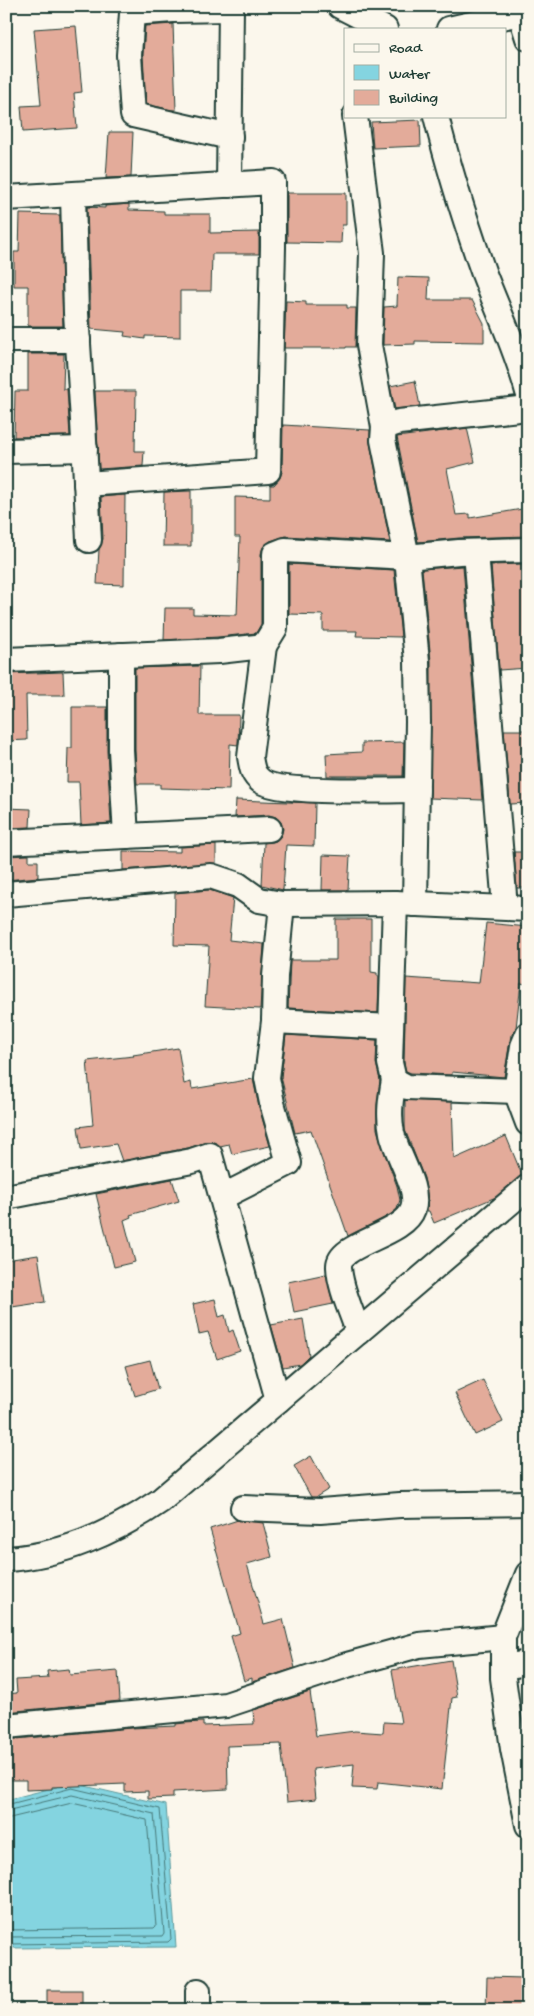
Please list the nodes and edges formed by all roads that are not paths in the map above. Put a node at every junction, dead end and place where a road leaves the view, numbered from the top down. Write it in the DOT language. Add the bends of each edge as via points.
graph roads {
  1 [pos="231,8"];
  2 [pos="519,10"];
  3 [pos="343,14"];
  4 [pos="382,28"];
  5 [pos="453,28"];
  6 [pos="528,38"];
  7 [pos="355,118"];
  8 [pos="436,118"];
  9 [pos="230,137"];
  10 [pos="230,185"];
  11 [pos="73,195"];
  12 [pos="6,198"];
  13 [pos="6,340"];
  14 [pos="78,340"];
  15 [pos="528,392"];
  16 [pos="528,408"];
  17 [pos="384,427"];
  18 [pos="85,449"];
  19 [pos="6,451"];
  20 [pos="86,484"];
  21 [pos="89,540"];
  22 [pos="476,552"];
  23 [pos="407,557"];
  24 [pos="527,557"];
  25 [pos="264,646"];
  26 [pos="121,655"];
  27 [pos="6,660"];
  28 [pos="417,790"];
  29 [pos="269,829"];
  30 [pos="126,836"];
  31 [pos="6,842"];
  32 [pos="6,894"];
  33 [pos="282,904"];
  34 [pos="405,904"];
  35 [pos="516,908"];
  36 [pos="274,1022"];
  37 [pos="391,1027"];
  38 [pos="528,1034"];
  39 [pos="394,1080"];
  40 [pos="516,1091"];
  41 [pos="528,1123"];
  42 [pos="528,1187"];
  43 [pos="6,1197"];
  44 [pos="222,1197"];
  45 [pos="358,1332"];
  46 [pos="278,1400"];
  47 [pos="528,1503"];
  48 [pos="243,1508"];
  49 [pos="6,1559"];
  50 [pos="528,1574"];
  51 [pos="503,1637"];
  52 [pos="528,1663"];
  53 [pos="503,1667"];
  54 [pos="6,1726"];
  55 [pos="528,1825"];
  1 -- 9 [label="street"];
  1 -- 9 [label="street" via="132,14 129,54 133,115"];
  2 -- 5 [label="street"];
  2 -- 6 [label="street"];
  3 -- 4 [label="street"];
  7 -- 17 [label="street" via="372,253 370,345"];
  8 -- 15 [label="street" via="484,273"];
  9 -- 10 [label="street"];
  10 -- 11 [label="street"];
  10 -- 20 [label="street" via="272,182 268,471"];
  11 -- 12 [label="street"];
  11 -- 14 [label="street"];
  13 -- 14 [label="street"];
  14 -- 18 [label="street"];
  16 -- 17 [label="street" via="399,422"];
  17 -- 23 [label="street" via="383,440"];
  18 -- 19 [label="street"];
  18 -- 20 [label="street"];
  20 -- 21 [label="street"];
  22 -- 23 [label="street"];
  22 -- 24 [label="street"];
  22 -- 35 [label="street"];
  23 -- 25 [label="street" via="285,550 275,554 275,628"];
  23 -- 28 [label="street" via="417,661"];
  25 -- 26 [label="street"];
  25 -- 28 [label="street" via="250,757 253,773 262,782 279,787 317,790"];
  26 -- 27 [label="street"];
  26 -- 30 [label="street" via="121,750"];
  28 -- 34 [label="street"];
  29 -- 30 [label="street"];
  30 -- 31 [label="street"];
  32 -- 33 [label="street" via="211,876 238,885 259,900"];
  33 -- 34 [label="street"];
  33 -- 36 [label="street"];
  34 -- 35 [label="street"];
  34 -- 37 [label="street"];
  36 -- 37 [label="street"];
  36 -- 44 [label="street" via="268,1078 289,1163"];
  37 -- 39 [label="street" via="390,1063"];
  38 -- 40 [label="street"];
  39 -- 40 [label="street" via="407,1087"];
  39 -- 45 [label="street" via="390,1107 392,1133 414,1193 413,1209 402,1223 340,1258 341,1280"];
  40 -- 41 [label="street"];
  42 -- 45 [label="street"];
  43 -- 44 [label="street" via="210,1155"];
  44 -- 46 [label="street"];
  45 -- 46 [label="street"];
  46 -- 49 [label="street" via="160,1501 117,1528 52,1551"];
  47 -- 48 [label="street" via="400,1505 320,1511"];
  50 -- 51 [label="street"];
  51 -- 53 [label="street"];
  51 -- 54 [label="street" via="419,1645 226,1705"];
  52 -- 53 [label="street"];
  53 -- 55 [label="street" via="513,1749"];
}
